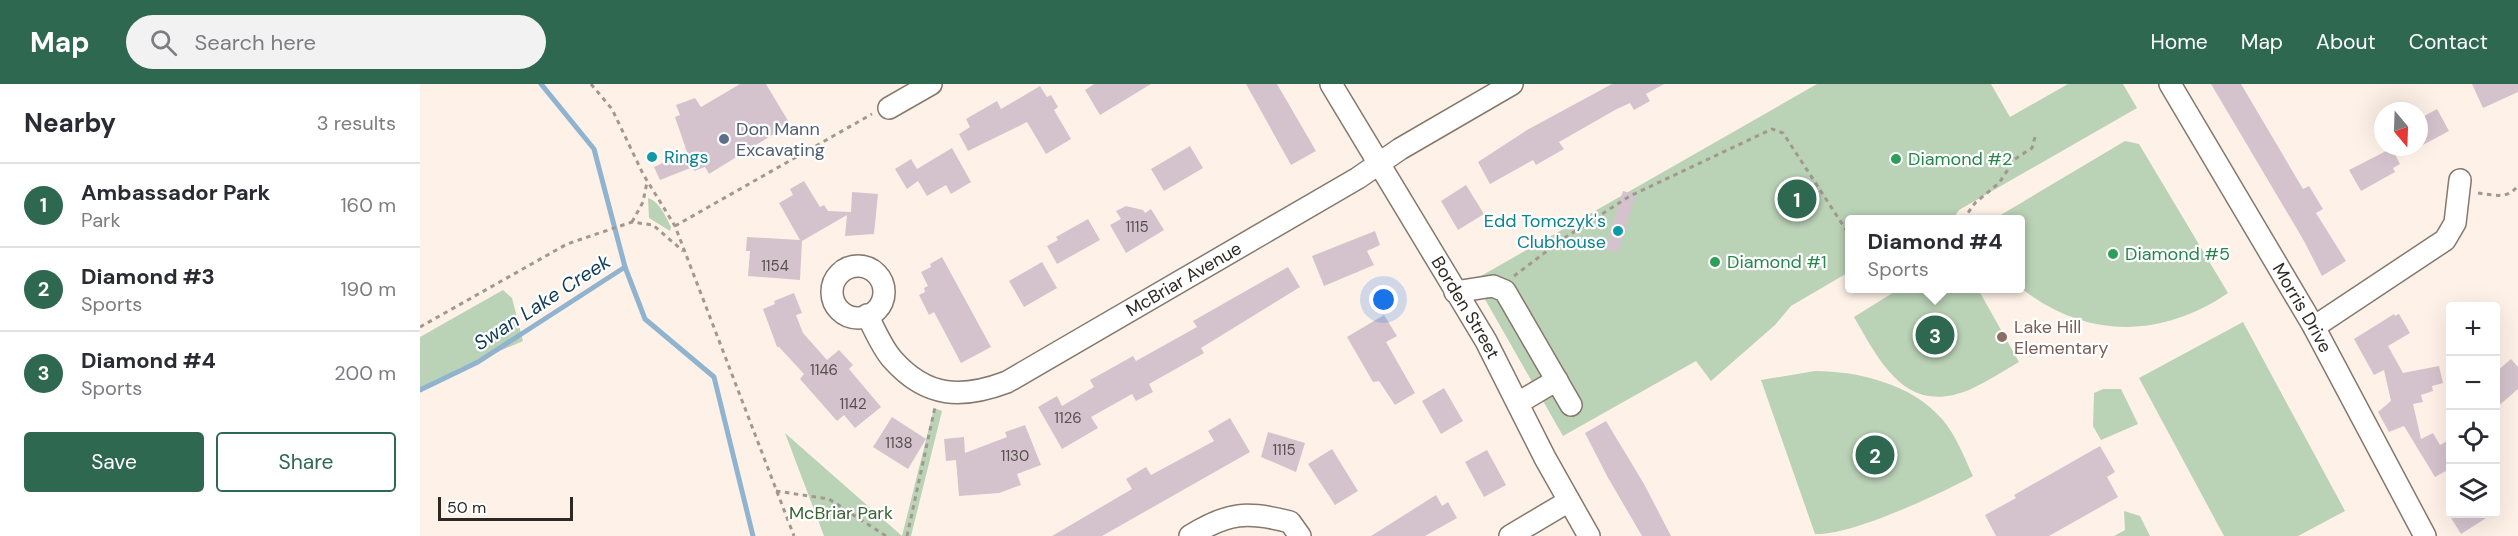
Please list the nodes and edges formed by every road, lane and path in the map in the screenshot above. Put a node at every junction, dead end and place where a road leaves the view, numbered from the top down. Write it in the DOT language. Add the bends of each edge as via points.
graph roads {
  1 [pos="591,84"];
  2 [pos="601,84"];
  3 [pos="931,84"];
  4 [pos="1331,84"];
  5 [pos="1512,84"];
  6 [pos="2170,84"];
  7 [pos="598,91"];
  8 [pos="889,108"];
  9 [pos="2035,137"];
  10 [pos="1378,165"];
  11 [pos="647,181"];
  12 [pos="2459,185"];
  13 [pos="2518,185"];
  14 [pos="1966,215"];
  15 [pos="632,222"];
  16 [pos="675,226"];
  17 [pos="1845,228"];
  18 [pos="684,252"];
  19 [pos="1505,291"];
  20 [pos="1455,292"];
  21 [pos="867,315"];
  22 [pos="420,327"];
  23 [pos="2314,327"];
  24 [pos="1557,380"];
  25 [pos="939,390"];
  26 [pos="1518,403"];
  27 [pos="1571,405"];
  28 [pos="776,491"];
  29 [pos="1569,501"];
  30 [pos="794,536"];
  31 [pos="886,536"];
  32 [pos="907,536"];
  33 [pos="1190,536"];
  34 [pos="1300,536"];
  35 [pos="1510,536"];
  36 [pos="1589,536"];
  37 [pos="2425,536"];
  1 -- 7 [label="path"];
  2 -- 7 [label="path"];
  3 -- 8 [label="street"];
  4 -- 10 [label="street, Borden Street"];
  5 -- 10 [label="street, McBriar Avenue" via="1400,148"];
  6 -- 23 [label="street, Morris Drive"];
  7 -- 11 [label="path" via="624,129"];
  8 -- 16 [label="path" via="864,117"];
  9 -- 14 [label="path" via="2032,148 2015,159 1999,183"];
  10 -- 20 [label="street, Borden Street"];
  10 -- 25 [label="street, McBriar Avenue" via="1007,382 980,392 959,394"];
  11 -- 15 [label="path" via="643,202"];
  11 -- 16 [label="path"];
  12 -- 13 [label="path" via="2503,196"];
  12 -- 23 [label="street" via="2455,223 2445,240"];
  15 -- 18 [label="path" via="653,225"];
  15 -- 22 [label="path" via="567,244"];
  16 -- 18 [label="path"];
  17 -- 19 [label="path" via="1783,133 1772,129 1630,196 1539,256 1515,275"];
  18 -- 28 [label="path"];
  19 -- 20 [label="street" via="1492,286"];
  19 -- 24 [label="street"];
  20 -- 26 [label="street, Borden Street"];
  21 -- 25 [label="street, McBriar Avenue" via="891,358 913,379"];
  23 -- 37 [label="street, Morris Drive"];
  24 -- 26 [label="street"];
  24 -- 27 [label="street"];
  25 -- 32 [label="path"];
  26 -- 29 [label="street, Borden Street"];
  28 -- 30 [label="path"];
  28 -- 31 [label="path" via="829,499"];
  29 -- 35 [label="street"];
  29 -- 36 [label="street, Borden Street"];
  33 -- 34 [label="street" via="1212,522 1255,513 1290,522"];
}
